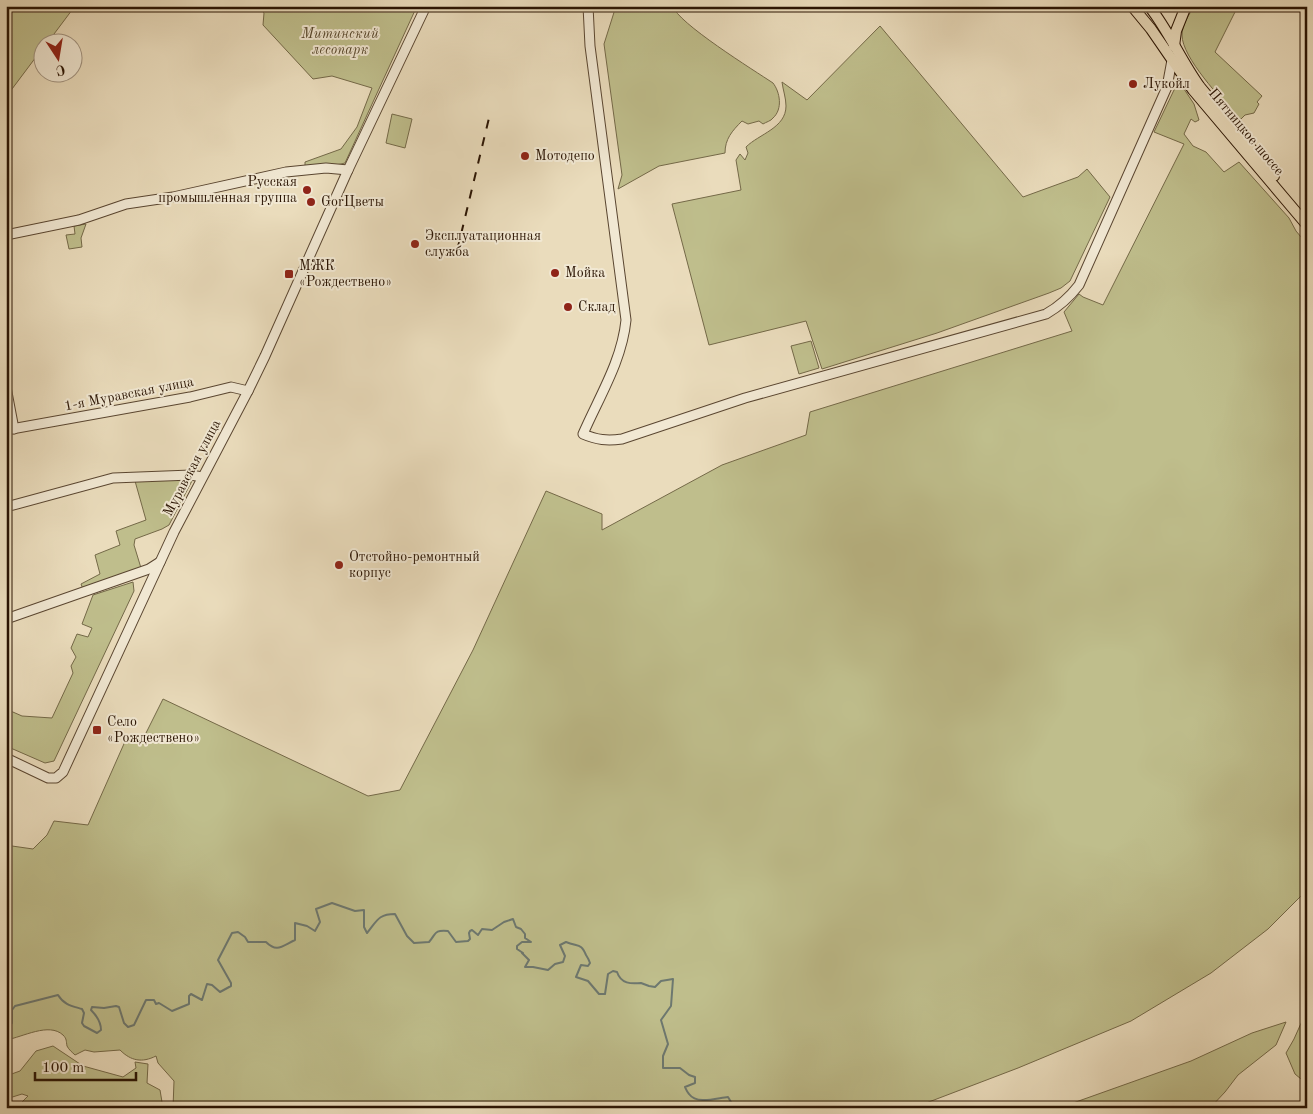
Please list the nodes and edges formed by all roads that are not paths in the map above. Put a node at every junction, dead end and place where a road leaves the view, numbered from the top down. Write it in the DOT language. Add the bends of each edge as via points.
graph roads {
  1 [pos="426,6"];
  2 [pos="588,6"];
  3 [pos="1132,6"];
  4 [pos="1149,6"];
  5 [pos="1186,6"];
  6 [pos="1151,29"];
  7 [pos="1173,38"];
  8 [pos="1172,60"];
  9 [pos="348,170"];
  10 [pos="1307,214"];
  11 [pos="1307,225"];
  12 [pos="6,235"];
  13 [pos="6,387"];
  14 [pos="248,392"];
  15 [pos="10,430"];
  16 [pos="202,477"];
  17 [pos="6,507"];
  18 [pos="160,562"];
  19 [pos="6,619"];
  20 [pos="6,758"];
  1 -- 9 [label="street, Муравская улица"];
  2 -- 8 [label="street" via="590,46 626,320 616,360 583,434 607,441 622,440 745,398 1046,314 1059,307 1079,284 1167,87"];
  3 -- 6 [label="main road, Пятницкое шоссе"];
  4 -- 7 [label="main road, Пятницкое шоссе"];
  5 -- 7 [label="main road"];
  6 -- 7 [label="main road" via="1162,37"];
  6 -- 8 [label="main road, Пятницкое шоссе"];
  7 -- 8 [label="main road"];
  7 -- 10 [label="main road, Пятницкое шоссе" via="1200,87"];
  8 -- 11 [label="main road, Пятницкое шоссе" via="1198,96"];
  9 -- 12 [label="street" via="326,168 286,172 126,204 79,220"];
  9 -- 14 [label="street, Муравская улица"];
  13 -- 15 [label="street, 1-я Муравская улица"];
  14 -- 15 [label="street, 1-я Муравская улица" via="231,387"];
  14 -- 16 [label="street, Муравская улица"];
  16 -- 17 [label="street" via="113,478"];
  16 -- 18 [label="street, Муравская улица"];
  18 -- 19 [label="street" via="149,569"];
  18 -- 20 [label="street, Муравская улица" via="63,772 56,778 48,778"];
}
